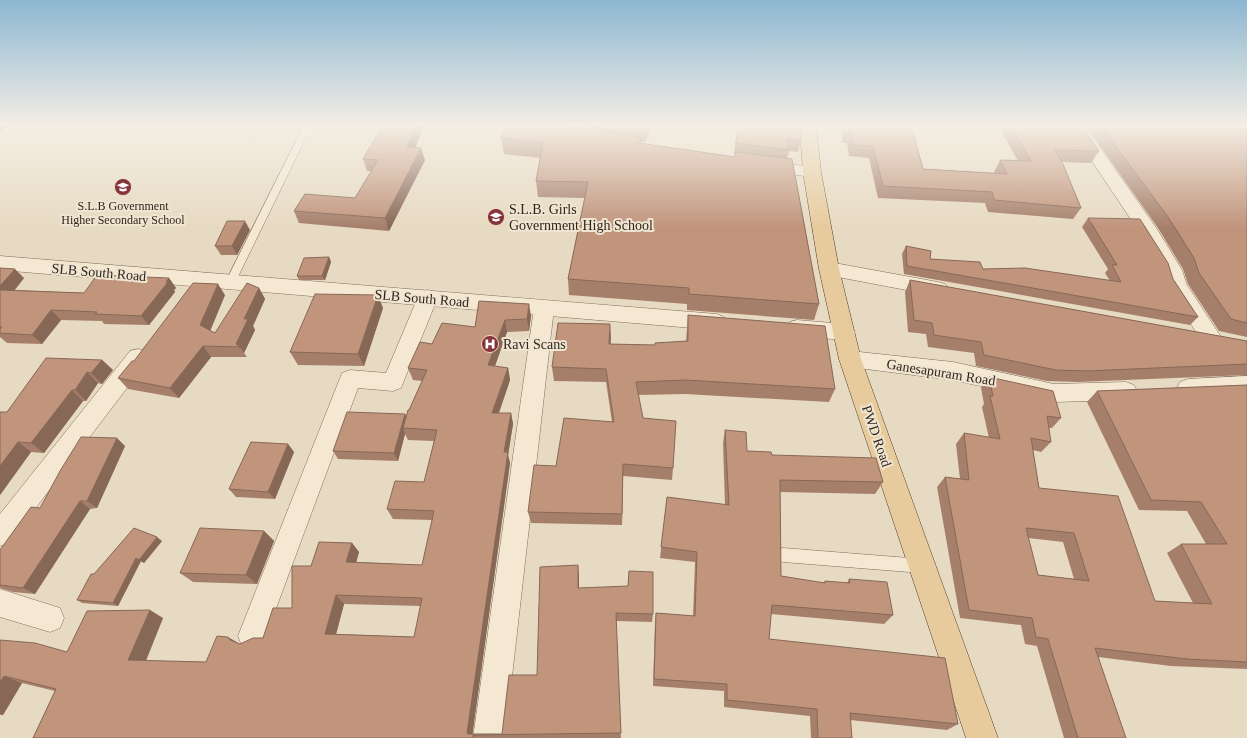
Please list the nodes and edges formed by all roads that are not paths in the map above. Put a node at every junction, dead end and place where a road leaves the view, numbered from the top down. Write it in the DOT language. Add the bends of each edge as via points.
graph roads {
  1 [pos="291,159"];
  2 [pos="811,159"];
  3 [pos="1099,159"];
  4 [pos="750,164"];
  5 [pos="812,172"];
  6 [pos="0,263"];
  7 [pos="829,269"];
  8 [pos="197,280"];
  9 [pos="230,283"];
  10 [pos="954,291"];
  11 [pos="428,297"];
  12 [pos="183,299"];
  13 [pos="544,308"];
  14 [pos="733,323"];
  15 [pos="781,327"];
  16 [pos="844,332"];
  17 [pos="1186,333"];
  18 [pos="149,342"];
  19 [pos="850,359"];
  20 [pos="1247,385"];
  21 [pos="1167,389"];
  22 [pos="1143,390"];
  23 [pos="0,534"];
  24 [pos="783,555"];
  25 [pos="922,566"];
  26 [pos="0,603"];
  27 [pos="50,618"];
  28 [pos="252,636"];
  29 [pos="489,738"];
  30 [pos="982,738"];
  1 -- 9 [label="lane"];
  2 -- 5 [label="main road, PWD Road"];
  3 -- 17 [label="street" via="1150,232 1172,270 1177,286 1217,339"];
  4 -- 5 [label="street"];
  5 -- 7 [label="main road, PWD Road"];
  6 -- 8 [label="street, SLB South Road"];
  7 -- 10 [label="street"];
  7 -- 16 [label="main road, PWD Road"];
  8 -- 9 [label="street, SLB South Road"];
  8 -- 12 [label="street"];
  9 -- 11 [label="street, SLB South Road"];
  11 -- 13 [label="street, SLB South Road"];
  11 -- 28 [label="street" via="393,382 350,379"];
  13 -- 14 [label="street, SLB South Road"];
  13 -- 29 [label="street"];
  15 -- 16 [label="street"];
  16 -- 19 [label="main road, PWD Road"];
  18 -- 23 [label="street"];
  19 -- 22 [label="street, Ganesapuram Road" via="953,371 1054,393"];
  19 -- 25 [label="main road, PWD Road"];
  20 -- 21 [label="street"];
  24 -- 25 [label="lane"];
  25 -- 30 [label="main road, PWD Road"];
  26 -- 27 [label="street"];
}
